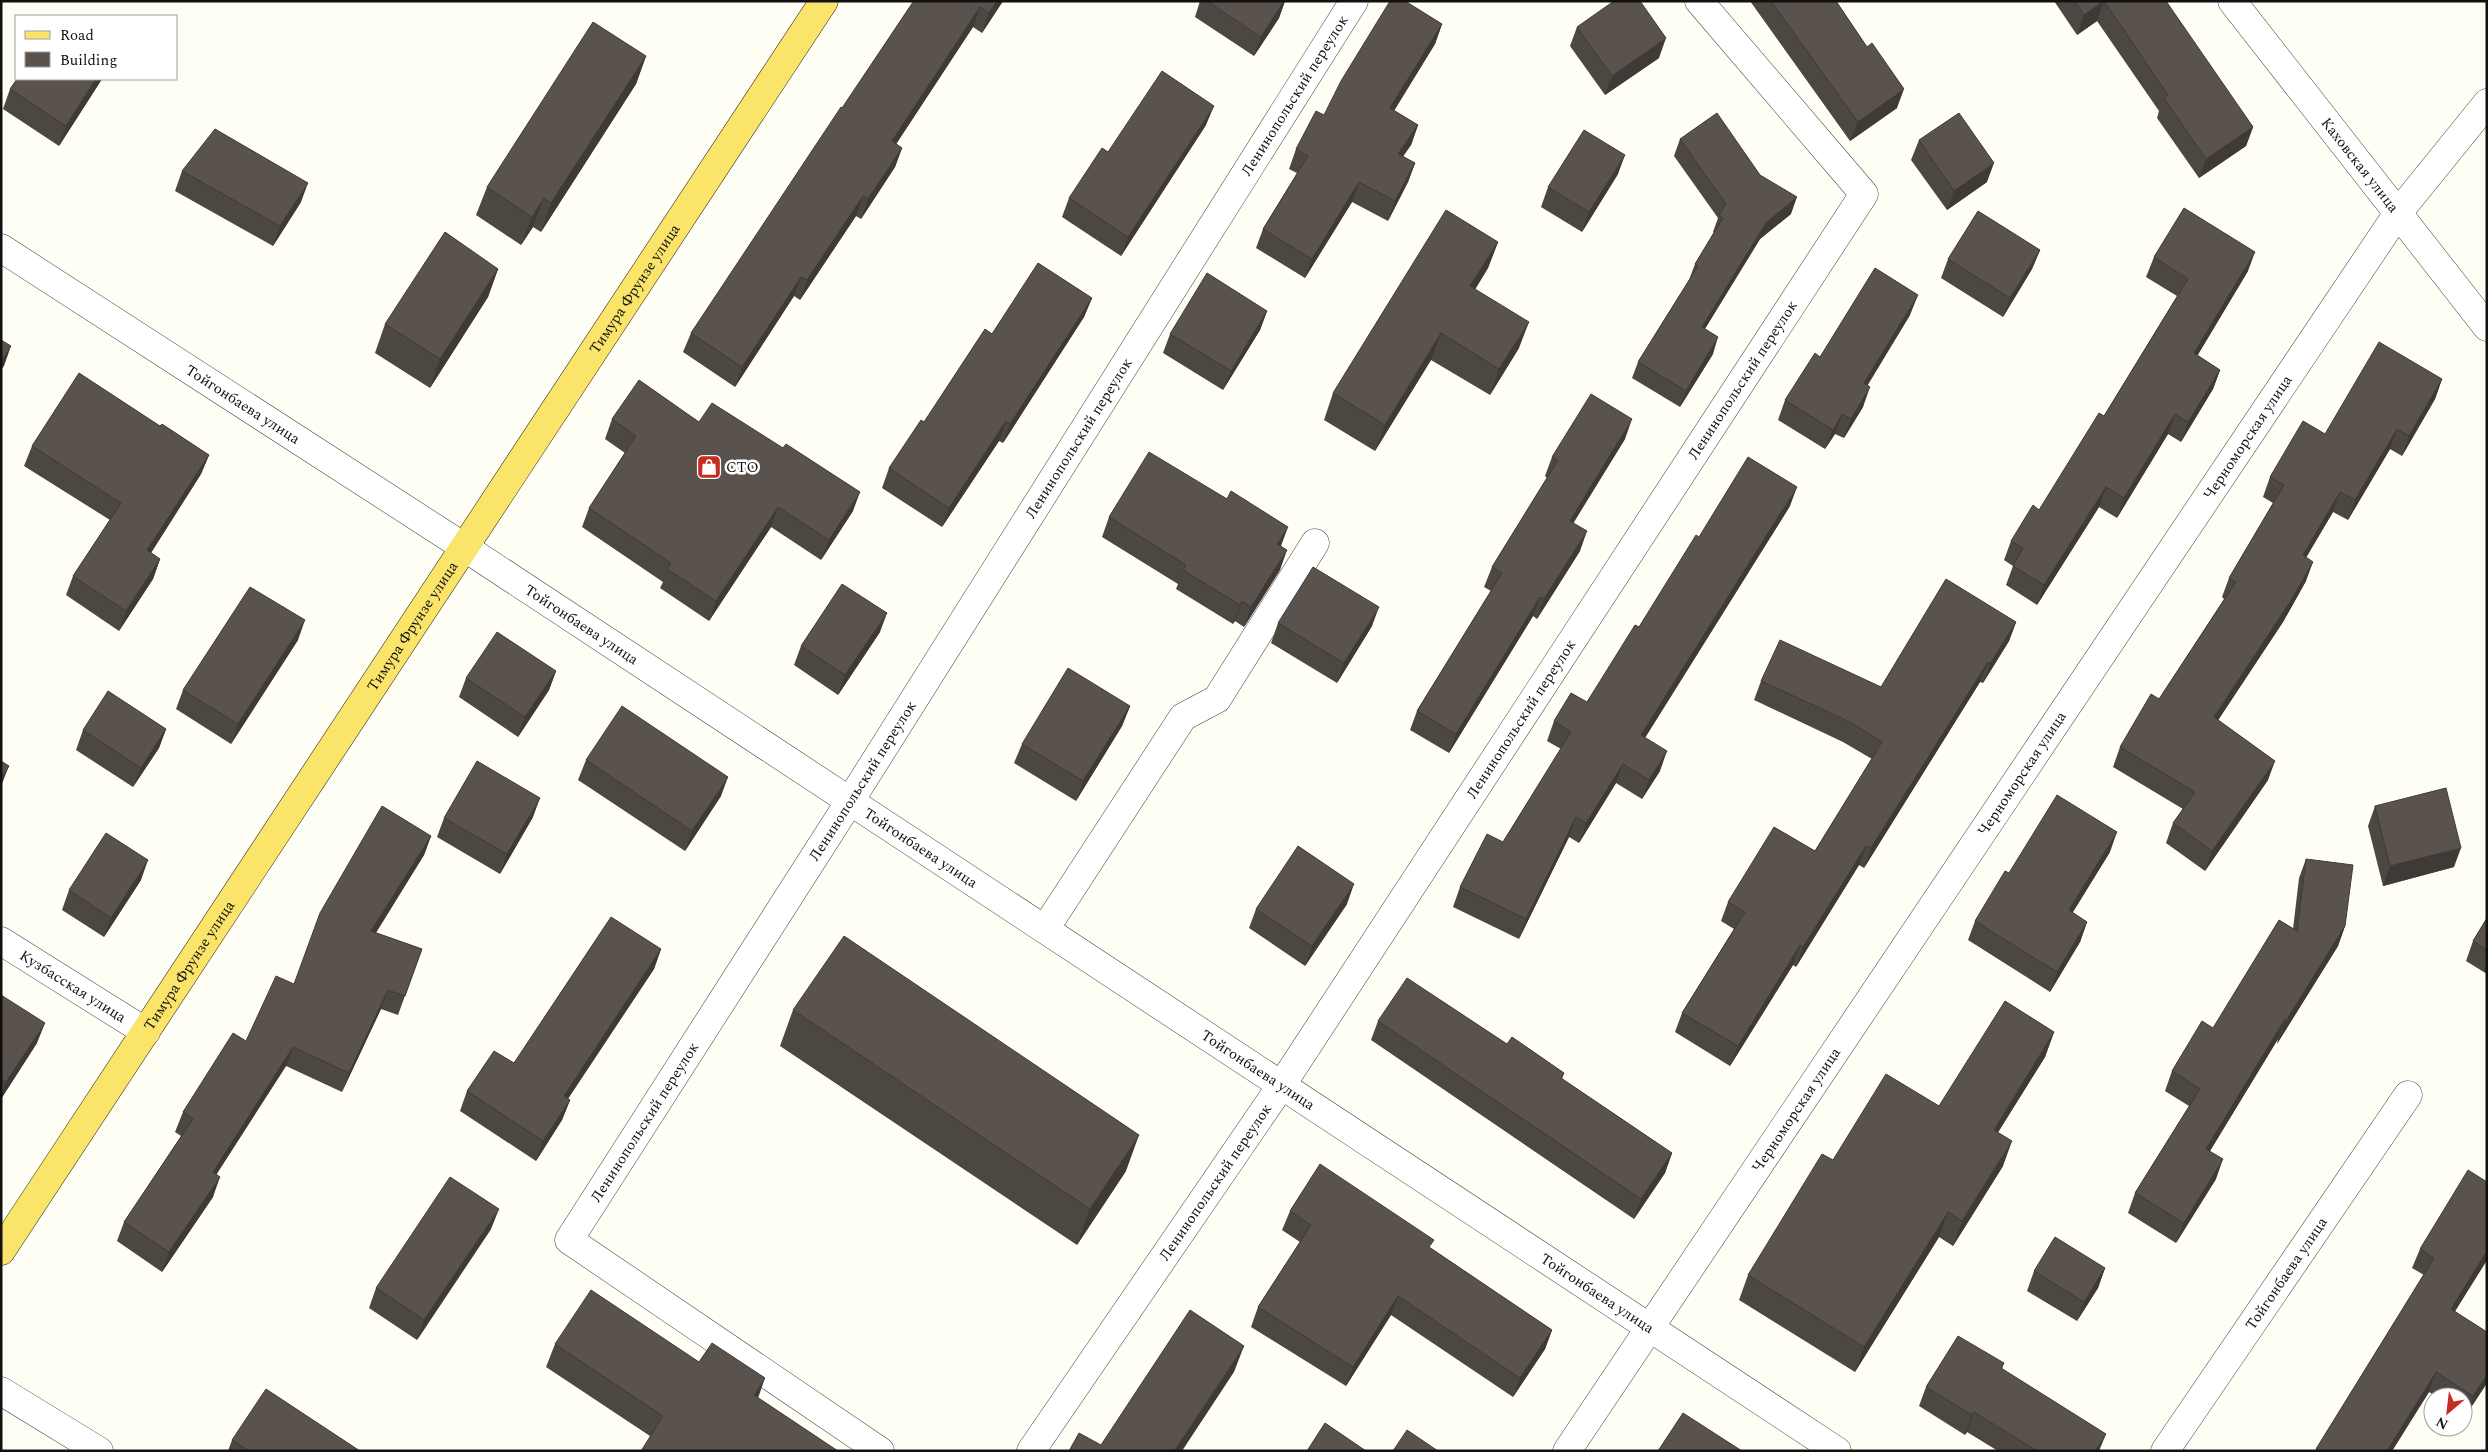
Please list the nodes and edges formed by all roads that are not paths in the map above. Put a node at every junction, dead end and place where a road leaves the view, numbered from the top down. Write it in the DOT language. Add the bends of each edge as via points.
graph roads {
  1 [pos="824,1"];
  2 [pos="1354,1"];
  3 [pos="1699,1"];
  4 [pos="2232,1"];
  5 [pos="2487,103"];
  6 [pos="2398,213"];
  7 [pos="1,248"];
  8 [pos="2487,328"];
  9 [pos="1315,543"];
  10 [pos="464,547"];
  11 [pos="850,801"];
  12 [pos="1045,929"];
  13 [pos="1,941"];
  14 [pos="146,1032"];
  15 [pos="1281,1086"];
  16 [pos="2408,1095"];
  17 [pos="1,1251"];
  18 [pos="1648,1327"];
  19 [pos="1,1391"];
  20 [pos="99,1451"];
  21 [pos="880,1451"];
  22 [pos="1031,1451"];
  23 [pos="1567,1451"];
  24 [pos="1837,1451"];
  25 [pos="2165,1451"];
  1 -- 10 [label="main road, Тимура Фрунзе улица"];
  2 -- 11 [label="street, Ленинопольский переулок"];
  3 -- 15 [label="street, Ленинопольский переулок" via="1864,194"];
  4 -- 6 [label="street, Каховская улица"];
  5 -- 6 [label="street, Черноморская улица"];
  6 -- 8 [label="street, Каховская улица"];
  6 -- 18 [label="street, Черноморская улица"];
  7 -- 10 [label="street, Тойгонбаева улица"];
  9 -- 12 [label="street" via="1217,699 1182,717"];
  10 -- 11 [label="street, Тойгонбаева улица"];
  10 -- 14 [label="main road, Тимура Фрунзе улица"];
  11 -- 12 [label="street, Тойгонбаева улица"];
  11 -- 21 [label="street, Ленинопольский переулок" via="569,1240"];
  12 -- 15 [label="street, Тойгонбаева улица"];
  13 -- 14 [label="street, Кузбасская улица"];
  14 -- 17 [label="main road, Тимура Фрунзе улица"];
  15 -- 18 [label="street, Тойгонбаева улица"];
  15 -- 22 [label="street, Ленинопольский переулок"];
  16 -- 25 [label="street, Тойгонбаева улица"];
  18 -- 23 [label="street, Черноморская улица"];
  18 -- 24 [label="street, Тойгонбаева улица"];
  19 -- 20 [label="street"];
}
